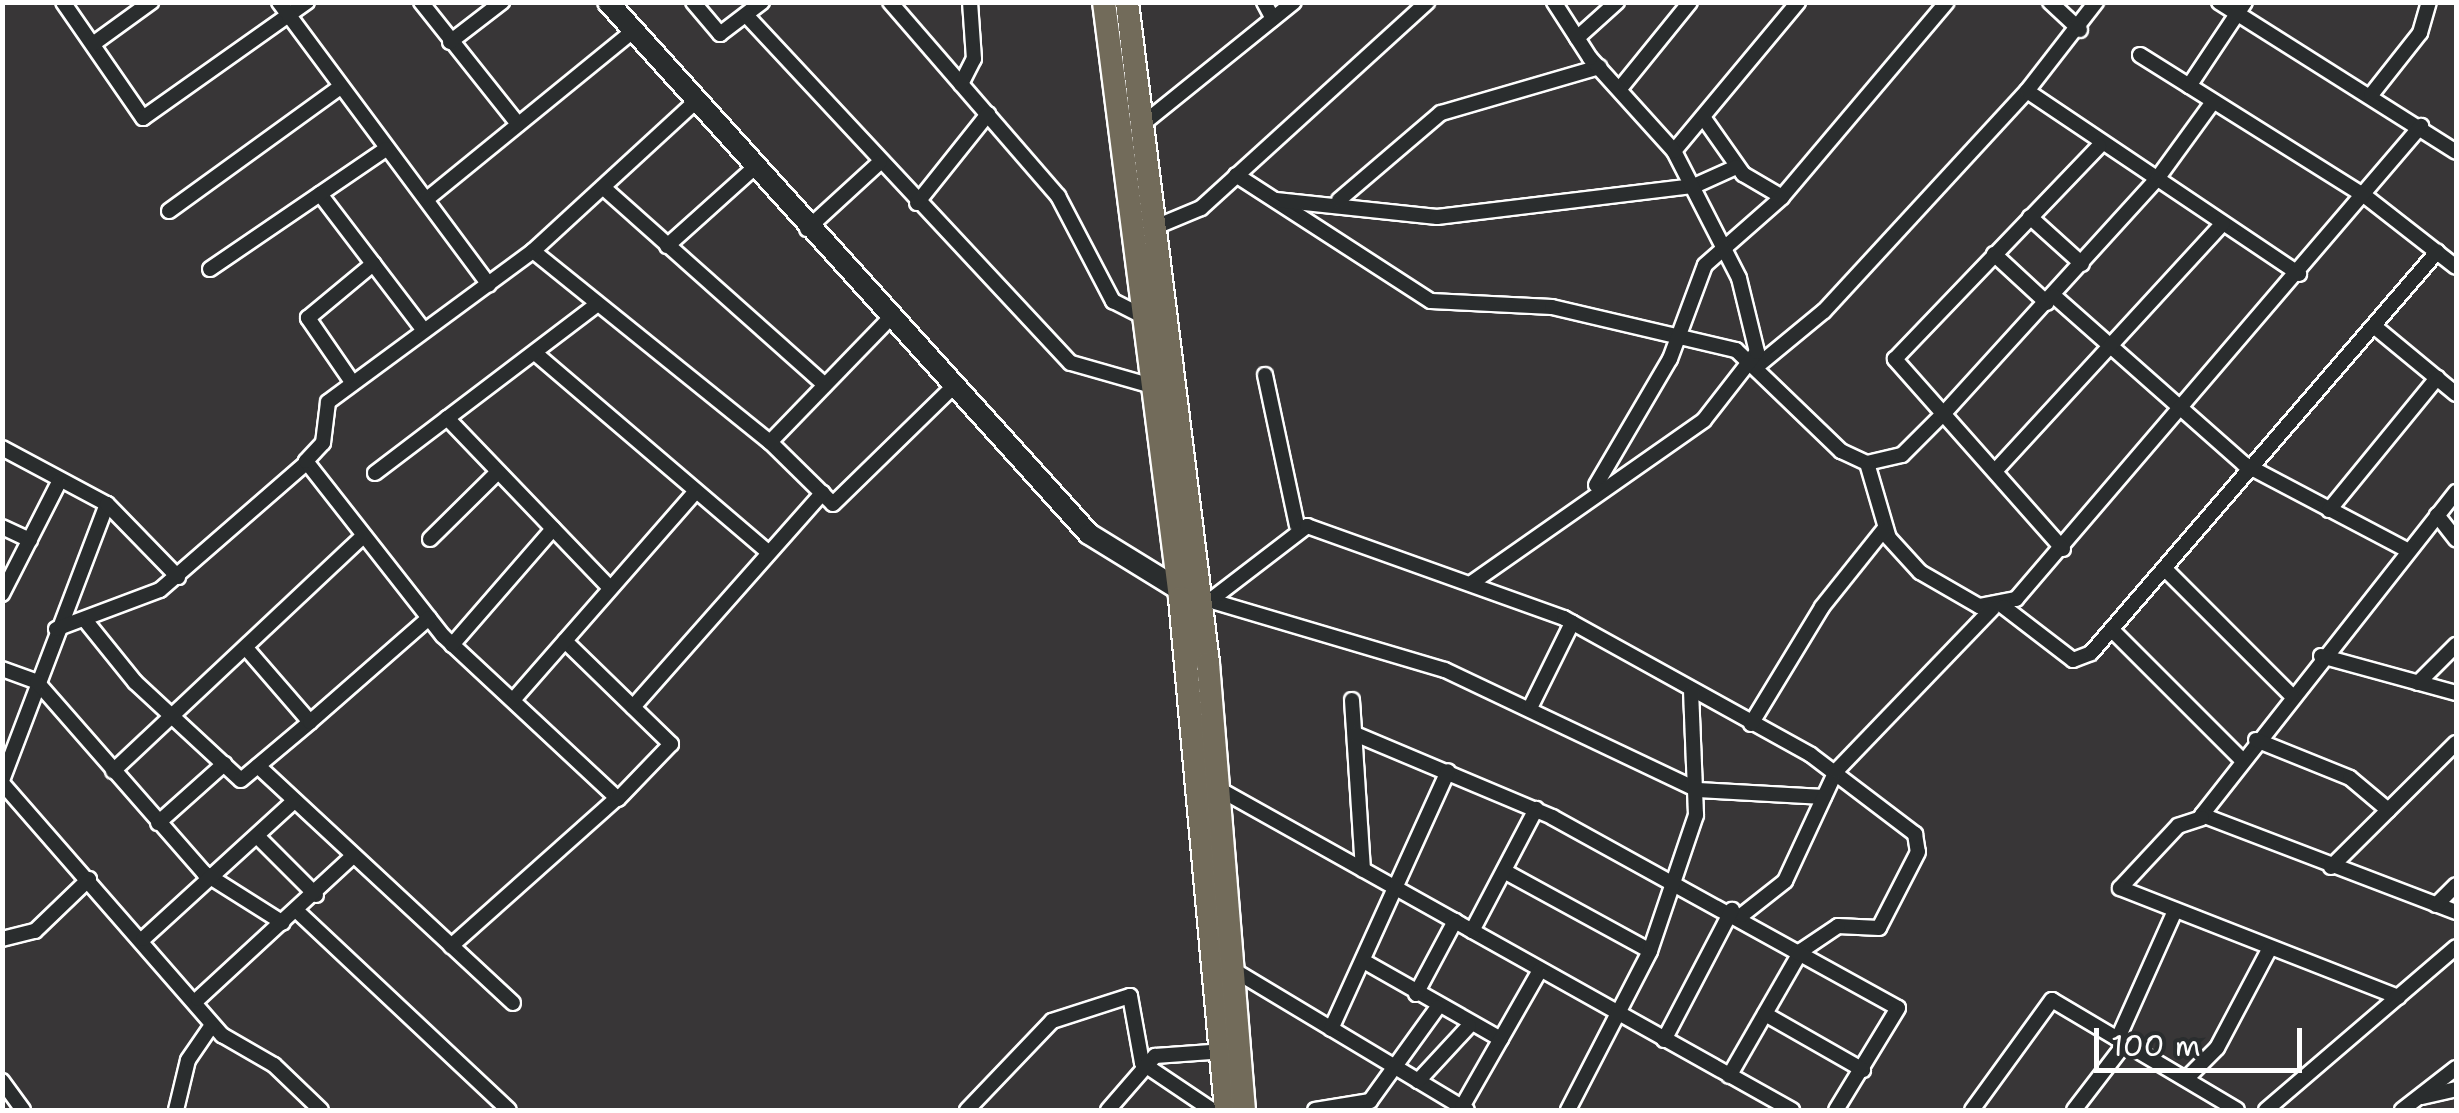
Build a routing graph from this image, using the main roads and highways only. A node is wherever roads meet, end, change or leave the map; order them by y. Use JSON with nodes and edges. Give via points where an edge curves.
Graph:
{"nodes":[{"id":1,"x":1104,"y":2,"type":"edge"},
{"id":2,"x":1127,"y":2,"type":"edge"},
{"id":3,"x":1197,"y":599,"type":"junction"},
{"id":4,"x":1230,"y":1050,"type":"junction"},
{"id":5,"x":1226,"y":1110,"type":"edge"},
{"id":6,"x":1244,"y":1110,"type":"edge"}],
"edges":[{"from":1,"to":3,"type":"main road","via":[[1148,386]]},
{"from":2,"to":3,"type":"main road"},
{"from":3,"to":4,"type":"main road"},
{"from":3,"to":4,"type":"main road","via":[[1219,789],[1232,969]]},
{"from":4,"to":5,"type":"main road"},
{"from":4,"to":6,"type":"main road"}]}
